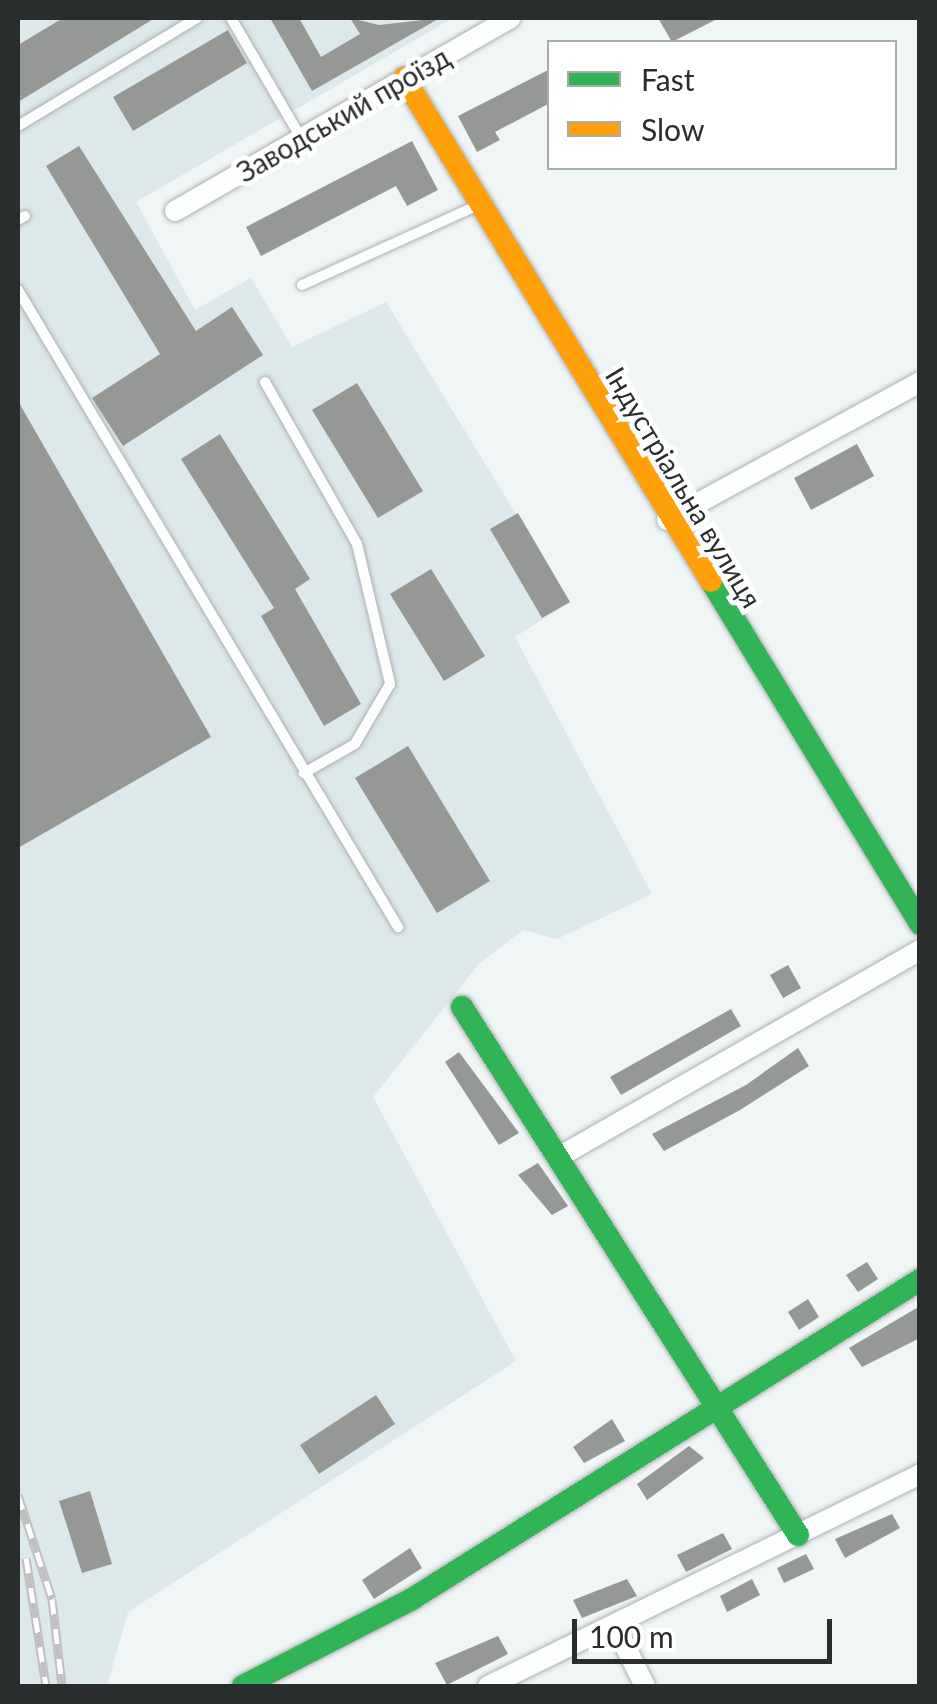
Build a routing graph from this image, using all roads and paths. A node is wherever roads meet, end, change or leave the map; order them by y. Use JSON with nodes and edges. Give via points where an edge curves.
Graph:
{"nodes":[{"id":1,"x":197,"y":18,"type":"edge"},
{"id":2,"x":231,"y":18,"type":"edge"},
{"id":3,"x":510,"y":18,"type":"edge"},
{"id":4,"x":404,"y":78,"type":"junction"},
{"id":5,"x":18,"y":126,"type":"edge"},
{"id":6,"x":301,"y":138,"type":"junction"},
{"id":7,"x":478,"y":205,"type":"junction"},
{"id":8,"x":175,"y":211,"type":"dead end"},
{"id":9,"x":302,"y":285,"type":"dead end"},
{"id":10,"x":18,"y":290,"type":"edge"},
{"id":11,"x":265,"y":382,"type":"dead end"},
{"id":12,"x":920,"y":382,"type":"edge"},
{"id":13,"x":667,"y":520,"type":"junction"},
{"id":14,"x":304,"y":773,"type":"junction"},
{"id":15,"x":917,"y":914,"type":"edge"},
{"id":16,"x":398,"y":927,"type":"dead end"},
{"id":17,"x":920,"y":950,"type":"edge"},
{"id":18,"x":462,"y":1008,"type":"dead end"},
{"id":19,"x":557,"y":1158,"type":"junction"},
{"id":20,"x":920,"y":1280,"type":"edge"},
{"id":21,"x":720,"y":1405,"type":"junction"},
{"id":22,"x":920,"y":1474,"type":"edge"},
{"id":23,"x":798,"y":1535,"type":"junction"},
{"id":24,"x":614,"y":1626,"type":"junction"},
{"id":25,"x":244,"y":1686,"type":"edge"},
{"id":26,"x":488,"y":1686,"type":"edge"},
{"id":27,"x":645,"y":1686,"type":"edge"}],
"edges":[{"from":1,"to":5,"type":"lane"},
{"from":2,"to":6,"type":"lane"},
{"from":3,"to":4,"type":"street","name":"Заводський проїзд"},
{"from":4,"to":6,"type":"street","name":"Заводський проїзд"},
{"from":4,"to":7,"type":"street","name":"Індустріальна вулиця"},
{"from":6,"to":8,"type":"street","name":"Заводський проїзд"},
{"from":7,"to":9,"type":"lane"},
{"from":7,"to":13,"type":"street","name":"Індустріальна вулиця"},
{"from":10,"to":14,"type":"lane"},
{"from":11,"to":14,"type":"lane","via":[[357,544],[390,684],[355,744]]},
{"from":12,"to":13,"type":"street"},
{"from":13,"to":15,"type":"street","name":"Індустріальна вулиця"},
{"from":14,"to":16,"type":"lane"},
{"from":17,"to":19,"type":"street"},
{"from":18,"to":19,"type":"street"},
{"from":19,"to":21,"type":"street"},
{"from":20,"to":21,"type":"street"},
{"from":21,"to":23,"type":"street"},
{"from":21,"to":25,"type":"street","via":[[412,1599]]},
{"from":22,"to":23,"type":"street"},
{"from":23,"to":24,"type":"street"},
{"from":24,"to":26,"type":"street"},
{"from":24,"to":27,"type":"street"}]}
